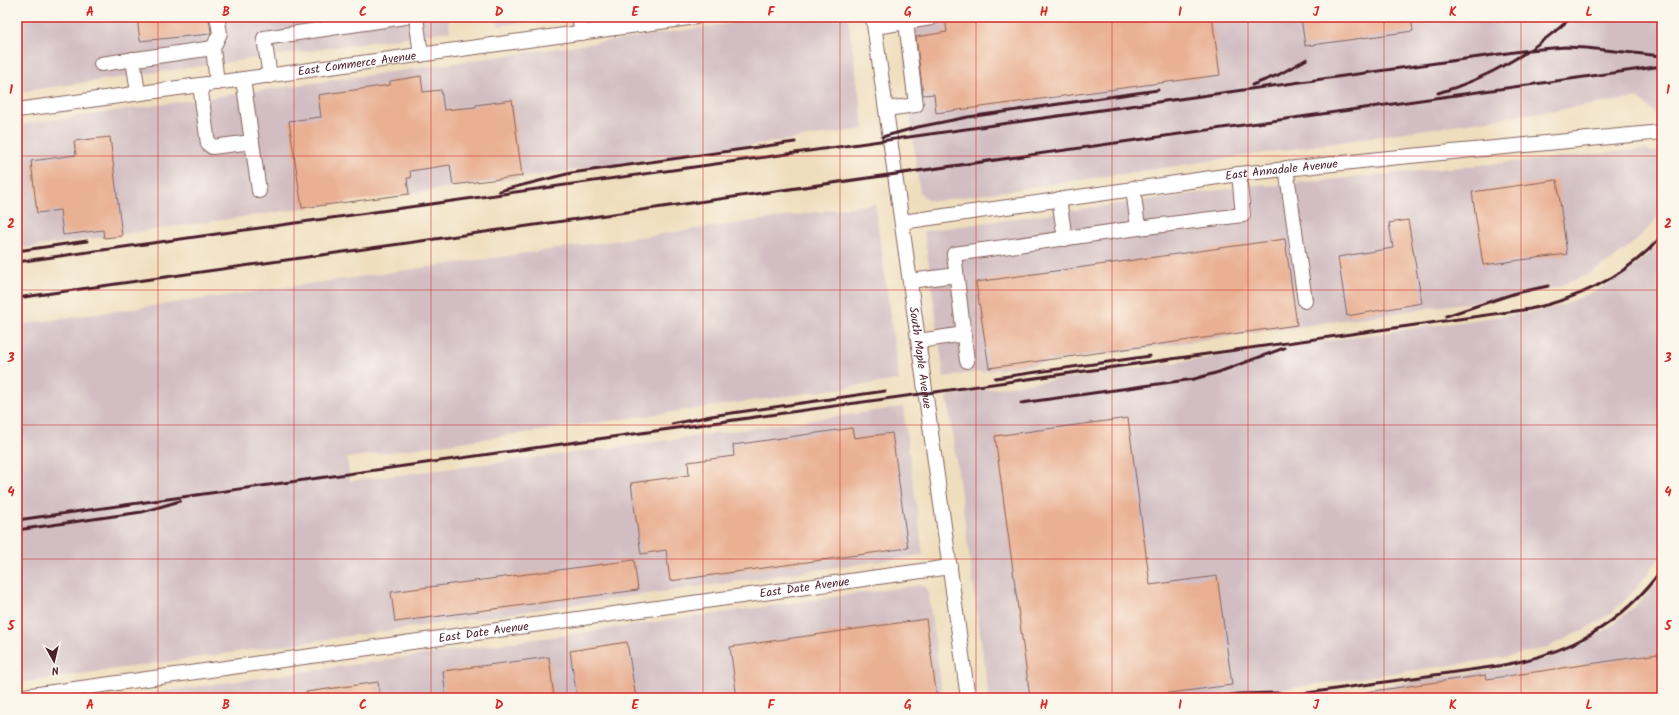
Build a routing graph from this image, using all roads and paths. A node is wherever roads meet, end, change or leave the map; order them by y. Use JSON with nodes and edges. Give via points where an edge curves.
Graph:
{"nodes":[{"id":1,"x":218,"y":17,"type":"edge"},
{"id":2,"x":405,"y":17,"type":"edge"},
{"id":3,"x":416,"y":17,"type":"edge"},
{"id":4,"x":579,"y":17,"type":"edge"},
{"id":5,"x":696,"y":17,"type":"edge"},
{"id":6,"x":931,"y":18,"type":"dead end"},
{"id":7,"x":874,"y":22,"type":"edge"},
{"id":8,"x":906,"y":22,"type":"junction"},
{"id":9,"x":582,"y":33,"type":"junction"},
{"id":10,"x":213,"y":48,"type":"junction"},
{"id":11,"x":422,"y":55,"type":"junction"},
{"id":12,"x":133,"y":59,"type":"junction"},
{"id":13,"x":101,"y":64,"type":"dead end"},
{"id":14,"x":270,"y":76,"type":"junction"},
{"id":15,"x":243,"y":79,"type":"junction"},
{"id":16,"x":217,"y":83,"type":"junction"},
{"id":17,"x":200,"y":85,"type":"junction"},
{"id":18,"x":138,"y":94,"type":"junction"},
{"id":19,"x":886,"y":109,"type":"junction"},
{"id":20,"x":17,"y":110,"type":"edge"},
{"id":21,"x":1662,"y":132,"type":"edge"},
{"id":22,"x":252,"y":142,"type":"junction"},
{"id":23,"x":1286,"y":168,"type":"junction"},
{"id":24,"x":1239,"y":174,"type":"junction"},
{"id":25,"x":1133,"y":188,"type":"junction"},
{"id":26,"x":258,"y":191,"type":"dead end"},
{"id":27,"x":1059,"y":199,"type":"junction"},
{"id":28,"x":902,"y":222,"type":"junction"},
{"id":29,"x":1138,"y":228,"type":"junction"},
{"id":30,"x":1065,"y":239,"type":"junction"},
{"id":31,"x":956,"y":275,"type":"junction"},
{"id":32,"x":910,"y":281,"type":"junction"},
{"id":33,"x":1305,"y":301,"type":"dead end"},
{"id":34,"x":964,"y":334,"type":"junction"},
{"id":35,"x":919,"y":341,"type":"junction"},
{"id":36,"x":968,"y":361,"type":"dead end"},
{"id":37,"x":950,"y":567,"type":"junction"},
{"id":38,"x":17,"y":697,"type":"edge"},
{"id":39,"x":968,"y":698,"type":"edge"}],
"edges":[{"from":1,"to":10,"type":"street","via":[[220,33]]},
{"from":2,"to":14,"type":"street","via":[[264,38]]},
{"from":3,"to":11,"type":"street"},
{"from":4,"to":9,"type":"street"},
{"from":5,"to":9,"type":"street","name":"East Commerce Avenue"},
{"from":6,"to":8,"type":"street"},
{"from":7,"to":8,"type":"street"},
{"from":7,"to":19,"type":"street","name":"South Maple Avenue"},
{"from":8,"to":19,"type":"street","via":[[916,105]]},
{"from":9,"to":11,"type":"street","name":"East Commerce Avenue"},
{"from":10,"to":12,"type":"street"},
{"from":10,"to":16,"type":"street"},
{"from":11,"to":14,"type":"street","name":"East Commerce Avenue"},
{"from":12,"to":13,"type":"street"},
{"from":12,"to":18,"type":"street"},
{"from":14,"to":15,"type":"street","name":"East Commerce Avenue"},
{"from":15,"to":16,"type":"street","name":"East Commerce Avenue"},
{"from":15,"to":22,"type":"street"},
{"from":16,"to":17,"type":"street","name":"East Commerce Avenue"},
{"from":17,"to":18,"type":"street","name":"East Commerce Avenue"},
{"from":17,"to":22,"type":"street","via":[[208,144],[212,147]]},
{"from":18,"to":20,"type":"street","name":"East Commerce Avenue"},
{"from":19,"to":28,"type":"street","name":"South Maple Avenue"},
{"from":21,"to":23,"type":"street","name":"East Annadale Avenue"},
{"from":22,"to":26,"type":"street"},
{"from":23,"to":24,"type":"street","name":"East Annadale Avenue"},
{"from":23,"to":33,"type":"street"},
{"from":24,"to":25,"type":"street","name":"East Annadale Avenue"},
{"from":24,"to":29,"type":"street","via":[[1243,216]]},
{"from":25,"to":27,"type":"street","name":"East Annadale Avenue"},
{"from":25,"to":29,"type":"street"},
{"from":27,"to":28,"type":"street","name":"East Annadale Avenue"},
{"from":27,"to":30,"type":"street"},
{"from":28,"to":32,"type":"street","name":"South Maple Avenue"},
{"from":29,"to":30,"type":"street"},
{"from":30,"to":31,"type":"street","via":[[954,254]]},
{"from":31,"to":32,"type":"street"},
{"from":31,"to":34,"type":"street"},
{"from":32,"to":35,"type":"street","name":"South Maple Avenue"},
{"from":34,"to":35,"type":"street"},
{"from":34,"to":36,"type":"street"},
{"from":35,"to":37,"type":"street","name":"South Maple Avenue"},
{"from":37,"to":38,"type":"street","name":"East Date Avenue"},
{"from":37,"to":39,"type":"street","name":"South Maple Avenue"}]}
